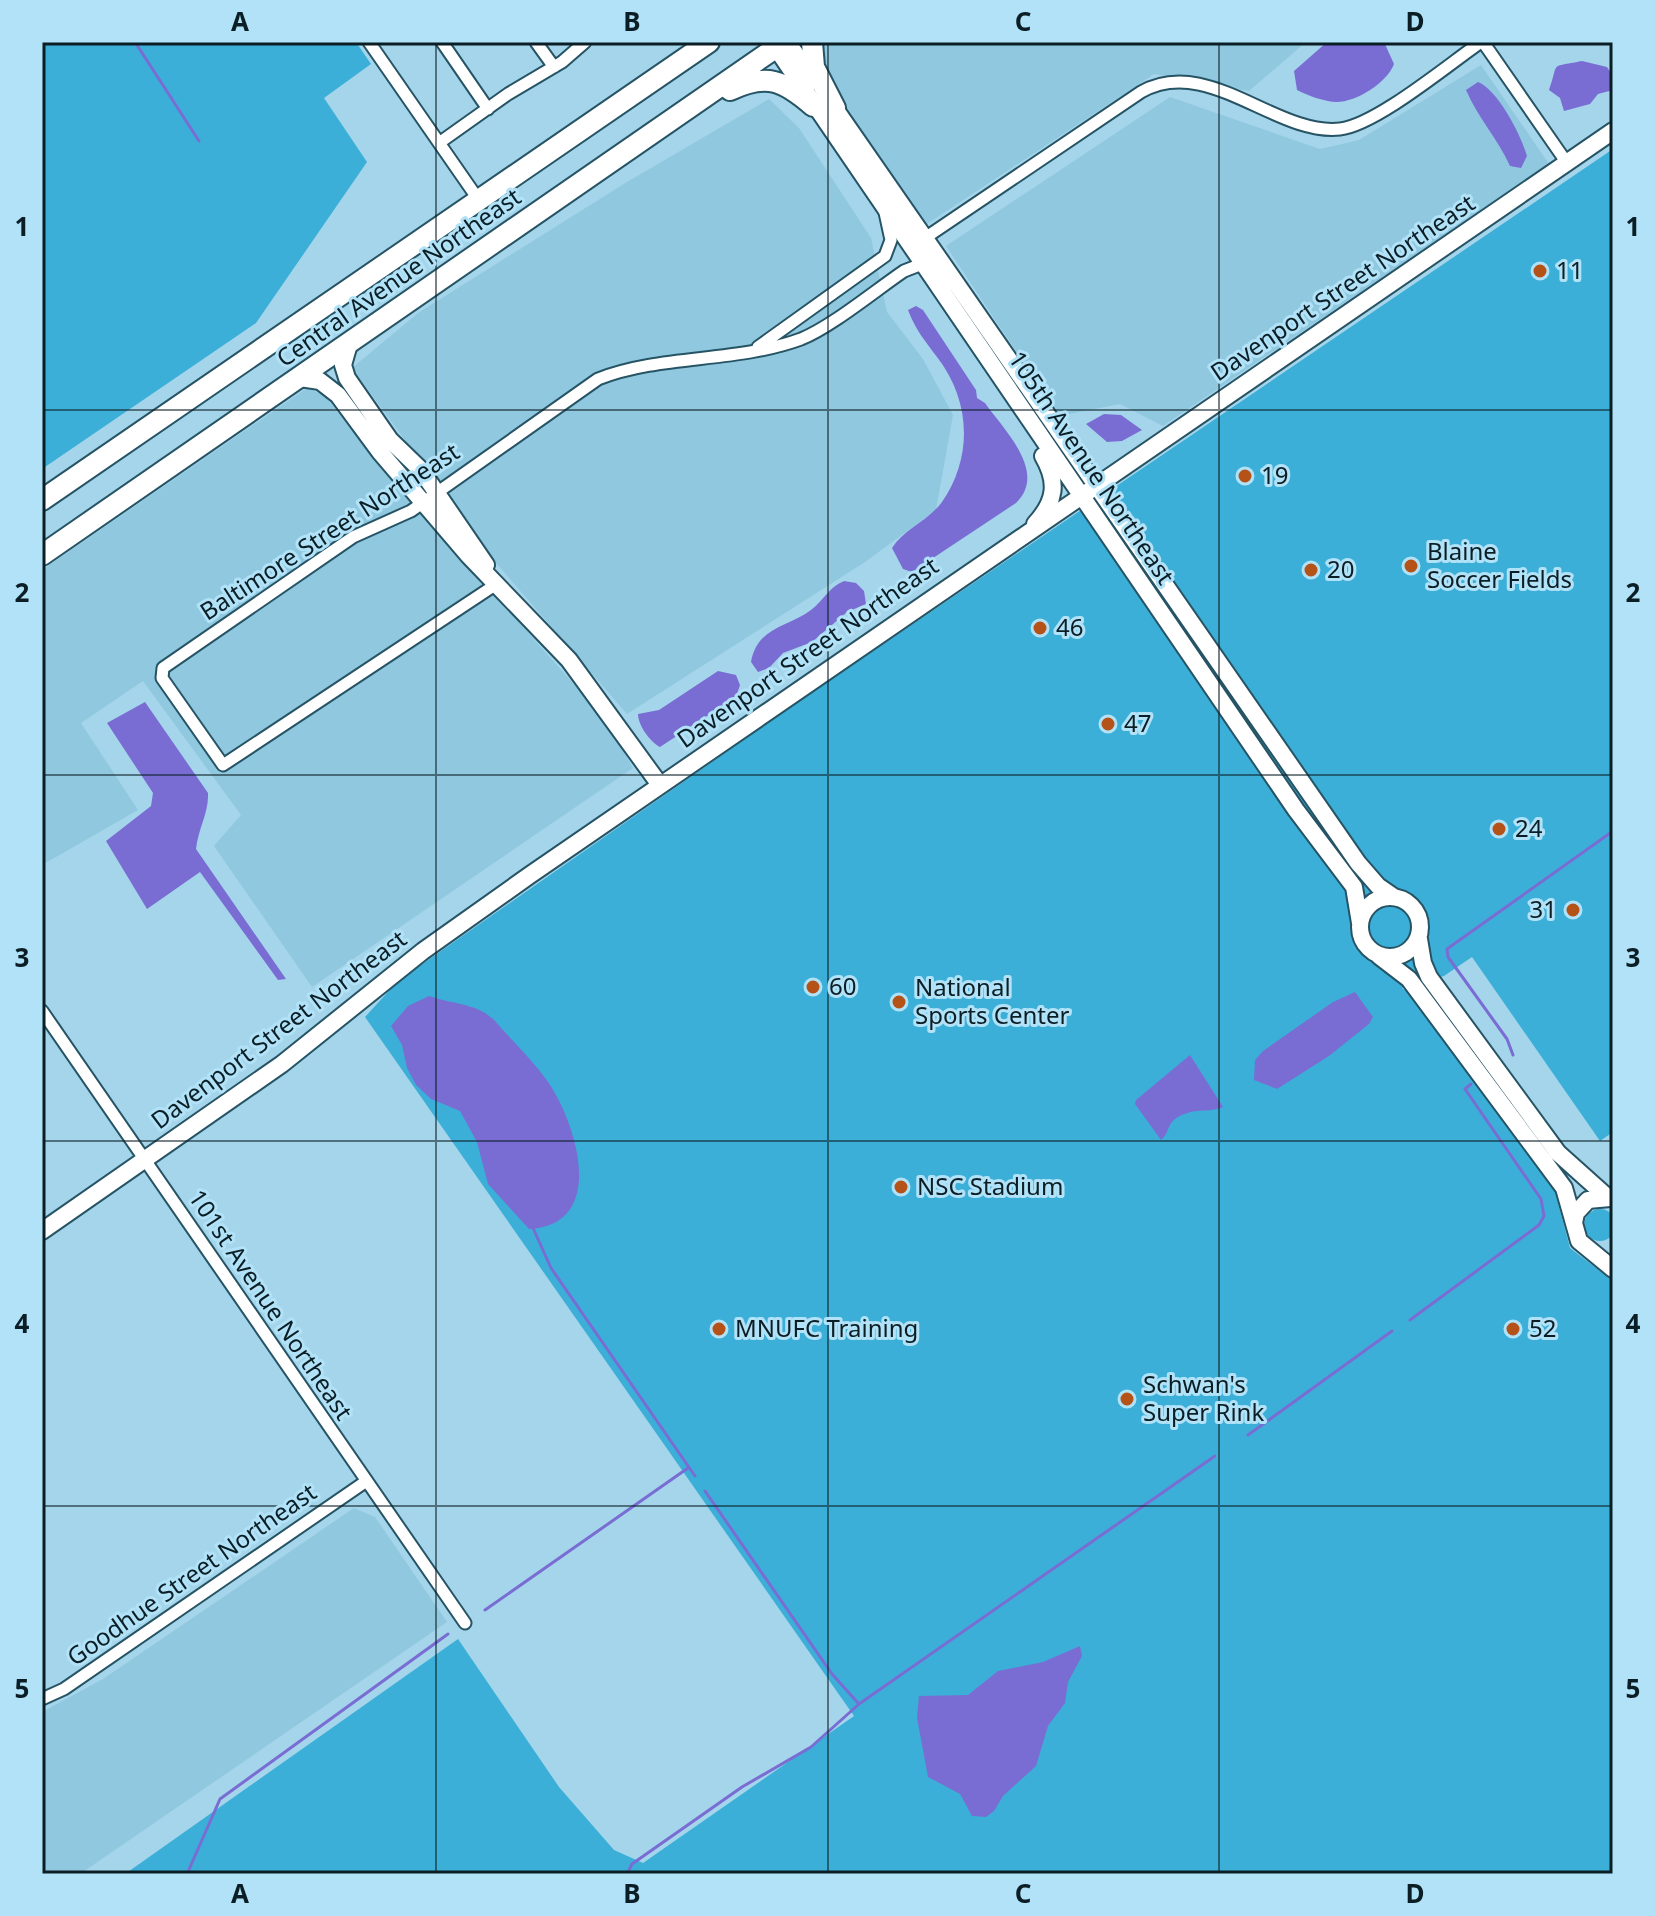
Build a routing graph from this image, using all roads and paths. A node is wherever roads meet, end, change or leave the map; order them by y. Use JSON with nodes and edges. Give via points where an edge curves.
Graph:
{"nodes":[{"id":1,"x":369,"y":42,"type":"edge"},
{"id":2,"x":442,"y":42,"type":"edge"},
{"id":3,"x":536,"y":42,"type":"edge"},
{"id":4,"x":585,"y":42,"type":"edge"},
{"id":5,"x":709,"y":42,"type":"edge"},
{"id":6,"x":812,"y":42,"type":"edge"},
{"id":7,"x":1482,"y":42,"type":"edge"},
{"id":8,"x":779,"y":44,"type":"edge"},
{"id":9,"x":554,"y":67,"type":"junction"},
{"id":10,"x":693,"y":106,"type":"junction"},
{"id":11,"x":813,"y":106,"type":"junction"},
{"id":12,"x":835,"y":108,"type":"junction"},
{"id":13,"x":488,"y":109,"type":"junction"},
{"id":14,"x":1613,"y":131,"type":"edge"},
{"id":15,"x":439,"y":143,"type":"junction"},
{"id":16,"x":1567,"y":163,"type":"junction"},
{"id":17,"x":478,"y":199,"type":"junction"},
{"id":18,"x":884,"y":208,"type":"junction"},
{"id":19,"x":925,"y":238,"type":"junction"},
{"id":20,"x":922,"y":264,"type":"junction"},
{"id":21,"x":349,"y":344,"type":"junction"},
{"id":22,"x":751,"y":352,"type":"junction"},
{"id":23,"x":300,"y":378,"type":"junction"},
{"id":24,"x":1002,"y":380,"type":"junction"},
{"id":25,"x":1097,"y":486,"type":"junction"},
{"id":26,"x":430,"y":497,"type":"junction"},
{"id":27,"x":1082,"y":498,"type":"junction"},
{"id":28,"x":42,"y":500,"type":"edge"},
{"id":29,"x":1022,"y":539,"type":"junction"},
{"id":30,"x":42,"y":555,"type":"edge"},
{"id":31,"x":494,"y":579,"type":"junction"},
{"id":32,"x":660,"y":785,"type":"junction"},
{"id":33,"x":1394,"y":897,"type":"junction"},
{"id":34,"x":1360,"y":923,"type":"junction"},
{"id":35,"x":1419,"y":939,"type":"junction"},
{"id":36,"x":1379,"y":956,"type":"junction"},
{"id":37,"x":42,"y":1011,"type":"edge"},
{"id":38,"x":145,"y":1161,"type":"junction"},
{"id":39,"x":1610,"y":1197,"type":"edge"},
{"id":40,"x":1574,"y":1223,"type":"junction"},
{"id":41,"x":42,"y":1231,"type":"edge"},
{"id":42,"x":1613,"y":1252,"type":"edge"},
{"id":43,"x":1595,"y":1253,"type":"junction"},
{"id":44,"x":1613,"y":1269,"type":"edge"},
{"id":45,"x":365,"y":1482,"type":"junction"},
{"id":46,"x":465,"y":1623,"type":"dead end"},
{"id":47,"x":42,"y":1699,"type":"edge"}],
"edges":[{"from":1,"to":15,"type":"street"},
{"from":2,"to":13,"type":"street"},
{"from":3,"to":9,"type":"street"},
{"from":4,"to":9,"type":"street"},
{"from":5,"to":17,"type":"highway","name":"Central Avenue Northeast"},
{"from":6,"to":12,"type":"highway","via":[[814,67]]},
{"from":7,"to":16,"type":"street"},
{"from":7,"to":19,"type":"street","via":[[1368,119],[1342,129],[1318,128],[1191,82],[1162,82]]},
{"from":8,"to":10,"type":"highway","name":"Central Avenue Northeast"},
{"from":8,"to":11,"type":"street","name":"105th Avenue Northeast"},
{"from":8,"to":12,"type":"street","name":"105th Avenue Northeast"},
{"from":9,"to":13,"type":"street"},
{"from":10,"to":11,"type":"highway","via":[[758,79],[788,87]]},
{"from":10,"to":21,"type":"highway","name":"Central Avenue Northeast"},
{"from":11,"to":18,"type":"street","name":"105th Avenue Northeast"},
{"from":12,"to":19,"type":"street","name":"105th Avenue Northeast"},
{"from":13,"to":15,"type":"street"},
{"from":14,"to":16,"type":"street","name":"Davenport Street Northeast"},
{"from":15,"to":17,"type":"street"},
{"from":16,"to":25,"type":"street","name":"Davenport Street Northeast"},
{"from":17,"to":28,"type":"highway","name":"Central Avenue Northeast"},
{"from":18,"to":20,"type":"street","name":"105th Avenue Northeast"},
{"from":18,"to":22,"type":"street","name":"Baltimore Street Northeast","via":[[891,240],[885,256]]},
{"from":19,"to":25,"type":"street","name":"105th Avenue Northeast"},
{"from":20,"to":22,"type":"street","name":"Baltimore Street Northeast","via":[[804,338]]},
{"from":20,"to":24,"type":"street","name":"105th Avenue Northeast"},
{"from":21,"to":23,"type":"highway","name":"Central Avenue Northeast"},
{"from":21,"to":26,"type":"street","via":[[343,365],[347,378],[390,440],[421,470]]},
{"from":22,"to":26,"type":"street","name":"Baltimore Street Northeast","via":[[621,370],[598,379]]},
{"from":23,"to":26,"type":"street","via":[[320,381],[338,395],[380,452]]},
{"from":23,"to":30,"type":"highway","name":"Central Avenue Northeast"},
{"from":24,"to":27,"type":"street","name":"105th Avenue Northeast"},
{"from":24,"to":29,"type":"street","via":[[1055,487],[1049,506]]},
{"from":25,"to":27,"type":"street","name":"Davenport Street Northeast"},
{"from":25,"to":33,"type":"street","name":"105th Avenue Northeast","via":[[1358,863]]},
{"from":26,"to":31,"type":"street"},
{"from":26,"to":31,"type":"street","name":"Baltimore Street Northeast","via":[[353,537],[163,668],[162,678],[223,765]]},
{"from":27,"to":29,"type":"street","name":"Davenport Street Northeast"},
{"from":27,"to":34,"type":"street","name":"105th Avenue Northeast","via":[[1354,887]]},
{"from":29,"to":32,"type":"street","name":"Davenport Street Northeast"},
{"from":31,"to":32,"type":"street","via":[[588,684]]},
{"from":32,"to":38,"type":"street","name":"Davenport Street Northeast","via":[[423,951],[289,1059]]},
{"from":33,"to":34,"type":"street","via":[[1368,906]]},
{"from":33,"to":35,"type":"street","name":"105th Avenue Northeast","via":[[1414,907]]},
{"from":34,"to":36,"type":"street","name":"105th Avenue Northeast","via":[[1364,941]]},
{"from":35,"to":36,"type":"street","via":[[1406,954]]},
{"from":35,"to":39,"type":"street","name":"105th Avenue Northeast","via":[[1429,977],[1558,1153]]},
{"from":36,"to":40,"type":"street","name":"105th Avenue Northeast","via":[[1409,979],[1564,1188]]},
{"from":37,"to":38,"type":"street","name":"101st Avenue Northeast"},
{"from":38,"to":41,"type":"street","name":"Davenport Street Northeast"},
{"from":38,"to":45,"type":"street","name":"101st Avenue Northeast"},
{"from":39,"to":40,"type":"street","name":"105th Avenue Northeast","via":[[1581,1206]]},
{"from":40,"to":43,"type":"street","name":"105th Avenue Northeast","via":[[1579,1241]]},
{"from":42,"to":43,"type":"street"},
{"from":43,"to":44,"type":"street","name":"105th Avenue Northeast"},
{"from":45,"to":46,"type":"street","name":"101st Avenue Northeast"},
{"from":45,"to":47,"type":"street","name":"Goodhue Street Northeast"}]}
